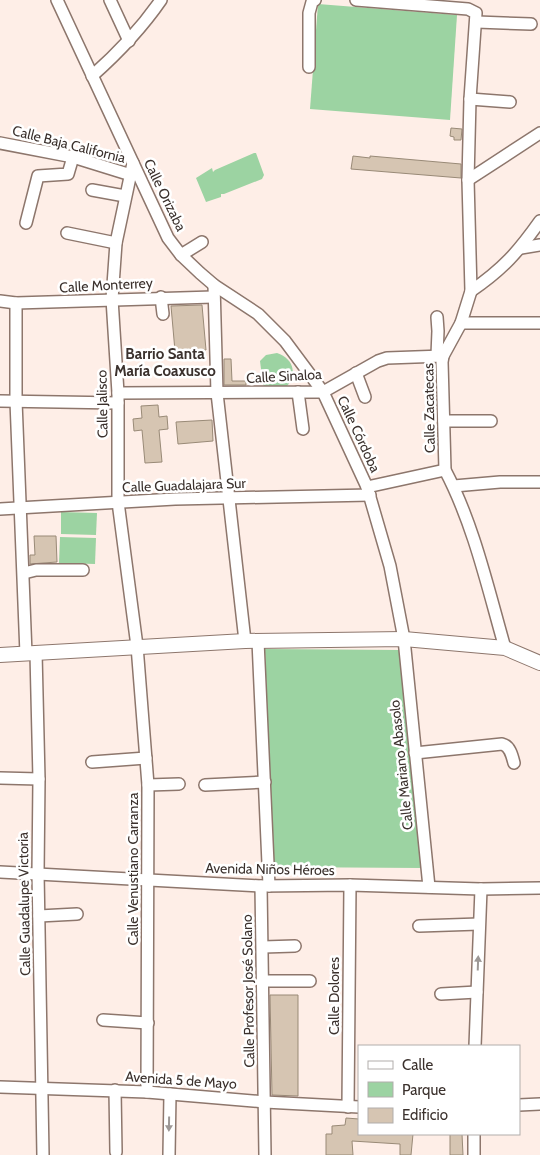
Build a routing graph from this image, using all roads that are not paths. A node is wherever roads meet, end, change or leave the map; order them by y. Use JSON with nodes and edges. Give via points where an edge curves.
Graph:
{"nodes":[{"id":1,"x":57,"y":0,"type":"edge"},
{"id":2,"x":110,"y":0,"type":"edge"},
{"id":3,"x":161,"y":0,"type":"edge"},
{"id":4,"x":315,"y":0,"type":"edge"},
{"id":5,"x":356,"y":0,"type":"edge"},
{"id":6,"x":476,"y":18,"type":"junction"},
{"id":7,"x":530,"y":24,"type":"dead end"},
{"id":8,"x":128,"y":41,"type":"junction"},
{"id":9,"x":309,"y":67,"type":"dead end"},
{"id":10,"x":92,"y":76,"type":"junction"},
{"id":11,"x":470,"y":99,"type":"junction"},
{"id":12,"x":510,"y":102,"type":"dead end"},
{"id":13,"x":540,"y":133,"type":"edge"},
{"id":14,"x":0,"y":143,"type":"edge"},
{"id":15,"x":73,"y":158,"type":"junction"},
{"id":16,"x":132,"y":169,"type":"junction"},
{"id":17,"x":468,"y":180,"type":"junction"},
{"id":18,"x":92,"y":190,"type":"dead end"},
{"id":19,"x":125,"y":196,"type":"junction"},
{"id":20,"x":540,"y":220,"type":"edge"},
{"id":21,"x":26,"y":223,"type":"dead end"},
{"id":22,"x":67,"y":233,"type":"dead end"},
{"id":23,"x":202,"y":242,"type":"dead end"},
{"id":24,"x":116,"y":243,"type":"junction"},
{"id":25,"x":540,"y":245,"type":"edge"},
{"id":26,"x":521,"y":248,"type":"junction"},
{"id":27,"x":181,"y":255,"type":"junction"},
{"id":28,"x":214,"y":291,"type":"junction"},
{"id":29,"x":471,"y":291,"type":"junction"},
{"id":30,"x":161,"y":297,"type":"junction"},
{"id":31,"x":112,"y":300,"type":"junction"},
{"id":32,"x":0,"y":301,"type":"edge"},
{"id":33,"x":16,"y":303,"type":"junction"},
{"id":34,"x":163,"y":314,"type":"dead end"},
{"id":35,"x":437,"y":317,"type":"dead end"},
{"id":36,"x":461,"y":323,"type":"junction"},
{"id":37,"x":540,"y":323,"type":"edge"},
{"id":38,"x":440,"y":356,"type":"junction"},
{"id":39,"x":356,"y":373,"type":"junction"},
{"id":40,"x":298,"y":392,"type":"junction"},
{"id":41,"x":323,"y":392,"type":"junction"},
{"id":42,"x":217,"y":393,"type":"junction"},
{"id":43,"x":365,"y":396,"type":"dead end"},
{"id":44,"x":118,"y":398,"type":"junction"},
{"id":45,"x":0,"y":401,"type":"edge"},
{"id":46,"x":16,"y":401,"type":"junction"},
{"id":47,"x":444,"y":421,"type":"junction"},
{"id":48,"x":490,"y":422,"type":"dead end"},
{"id":49,"x":303,"y":429,"type":"dead end"},
{"id":50,"x":445,"y":470,"type":"junction"},
{"id":51,"x":540,"y":482,"type":"edge"},
{"id":52,"x":454,"y":486,"type":"junction"},
{"id":53,"x":369,"y":491,"type":"junction"},
{"id":54,"x":228,"y":499,"type":"junction"},
{"id":55,"x":118,"y":502,"type":"junction"},
{"id":56,"x":0,"y":509,"type":"edge"},
{"id":57,"x":21,"y":509,"type":"junction"},
{"id":58,"x":84,"y":570,"type":"dead end"},
{"id":59,"x":24,"y":572,"type":"junction"},
{"id":60,"x":404,"y":639,"type":"junction"},
{"id":61,"x":251,"y":641,"type":"junction"},
{"id":62,"x":137,"y":646,"type":"junction"},
{"id":63,"x":505,"y":648,"type":"junction"},
{"id":64,"x":31,"y":654,"type":"junction"},
{"id":65,"x":0,"y":655,"type":"edge"},
{"id":66,"x":540,"y":663,"type":"edge"},
{"id":67,"x":415,"y":753,"type":"junction"},
{"id":68,"x":146,"y":758,"type":"junction"},
{"id":69,"x":92,"y":762,"type":"dead end"},
{"id":70,"x":514,"y":763,"type":"dead end"},
{"id":71,"x":0,"y":778,"type":"edge"},
{"id":72,"x":39,"y":778,"type":"junction"},
{"id":73,"x":265,"y":782,"type":"junction"},
{"id":74,"x":179,"y":784,"type":"dead end"},
{"id":75,"x":148,"y":785,"type":"junction"},
{"id":76,"x":205,"y":785,"type":"dead end"},
{"id":77,"x":0,"y":872,"type":"edge"},
{"id":78,"x":38,"y":873,"type":"junction"},
{"id":79,"x":149,"y":881,"type":"junction"},
{"id":80,"x":350,"y":885,"type":"junction"},
{"id":81,"x":265,"y":886,"type":"junction"},
{"id":82,"x":429,"y":887,"type":"junction"},
{"id":83,"x":481,"y":889,"type":"junction"},
{"id":84,"x":539,"y":892,"type":"edge"},
{"id":85,"x":77,"y":914,"type":"dead end"},
{"id":86,"x":39,"y":916,"type":"junction"},
{"id":87,"x":479,"y":924,"type":"junction"},
{"id":88,"x":419,"y":926,"type":"dead end"},
{"id":89,"x":263,"y":946,"type":"junction"},
{"id":90,"x":295,"y":946,"type":"dead end"},
{"id":91,"x":264,"y":981,"type":"junction"},
{"id":92,"x":310,"y":981,"type":"dead end"},
{"id":93,"x":477,"y":992,"type":"junction"},
{"id":94,"x":441,"y":994,"type":"dead end"},
{"id":95,"x":104,"y":1020,"type":"dead end"},
{"id":96,"x":148,"y":1023,"type":"junction"},
{"id":97,"x":476,"y":1045,"type":"edge"},
{"id":98,"x":0,"y":1087,"type":"edge"},
{"id":99,"x":42,"y":1088,"type":"junction"},
{"id":100,"x":115,"y":1090,"type":"junction"},
{"id":101,"x":147,"y":1092,"type":"junction"},
{"id":102,"x":170,"y":1094,"type":"junction"},
{"id":103,"x":265,"y":1102,"type":"junction"},
{"id":104,"x":540,"y":1104,"type":"edge"},
{"id":105,"x":520,"y":1105,"type":"edge"},
{"id":106,"x":354,"y":1107,"type":"edge"},
{"id":107,"x":474,"y":1135,"type":"edge"},
{"id":108,"x":116,"y":1152,"type":"dead end"},
{"id":109,"x":43,"y":1155,"type":"edge"},
{"id":110,"x":169,"y":1155,"type":"edge"},
{"id":111,"x":266,"y":1155,"type":"edge"},
{"id":112,"x":474,"y":1155,"type":"edge"}],
"edges":[{"from":1,"to":10,"type":"street","name":"Calle Orizaba"},
{"from":2,"to":8,"type":"street"},
{"from":3,"to":8,"type":"street"},
{"from":4,"to":9,"type":"street","via":[[309,13]]},
{"from":5,"to":6,"type":"street","via":[[468,9]]},
{"from":6,"to":7,"type":"street"},
{"from":6,"to":11,"type":"street","name":"Calle Zacatecas"},
{"from":8,"to":10,"type":"street"},
{"from":10,"to":16,"type":"street","name":"Calle Orizaba"},
{"from":11,"to":12,"type":"street"},
{"from":11,"to":17,"type":"street","name":"Calle Zacatecas"},
{"from":13,"to":17,"type":"street"},
{"from":14,"to":15,"type":"street","name":"Calle Baja California"},
{"from":15,"to":16,"type":"street","name":"Calle Baja California"},
{"from":15,"to":21,"type":"street","via":[[68,174],[38,176]]},
{"from":16,"to":19,"type":"street","name":"Calle Jalisco"},
{"from":16,"to":27,"type":"street","name":"Calle Orizaba","via":[[168,238]]},
{"from":17,"to":29,"type":"street","name":"Calle Zacatecas"},
{"from":18,"to":19,"type":"street"},
{"from":19,"to":24,"type":"street","name":"Calle Jalisco"},
{"from":20,"to":26,"type":"street"},
{"from":22,"to":24,"type":"street"},
{"from":23,"to":27,"type":"street"},
{"from":24,"to":31,"type":"street","name":"Calle Jalisco"},
{"from":25,"to":26,"type":"street"},
{"from":26,"to":29,"type":"street"},
{"from":27,"to":28,"type":"street","name":"Calle Orizaba"},
{"from":28,"to":30,"type":"street","name":"Calle Monterrey"},
{"from":28,"to":41,"type":"street","name":"Calle Córdoba","via":[[258,314],[285,341]]},
{"from":28,"to":42,"type":"street"},
{"from":29,"to":36,"type":"street","name":"Calle Zacatecas"},
{"from":30,"to":31,"type":"street","name":"Calle Monterrey"},
{"from":30,"to":34,"type":"street"},
{"from":31,"to":33,"type":"street","name":"Calle Monterrey"},
{"from":31,"to":44,"type":"street","name":"Calle Jalisco"},
{"from":32,"to":33,"type":"street","name":"Calle Monterrey"},
{"from":33,"to":46,"type":"street","name":"Calle Guadalupe Victoria"},
{"from":35,"to":38,"type":"street"},
{"from":36,"to":37,"type":"street"},
{"from":36,"to":38,"type":"street","name":"Calle Zacatecas"},
{"from":38,"to":39,"type":"street","name":"Calle Sinaloa","via":[[387,358]]},
{"from":38,"to":47,"type":"street","name":"Calle Zacatecas"},
{"from":39,"to":41,"type":"street","name":"Calle Sinaloa"},
{"from":39,"to":43,"type":"street"},
{"from":40,"to":41,"type":"street","name":"Calle Sinaloa"},
{"from":40,"to":42,"type":"street","name":"Calle Sinaloa"},
{"from":40,"to":49,"type":"street"},
{"from":41,"to":53,"type":"street","name":"Calle Córdoba"},
{"from":42,"to":44,"type":"street","name":"Calle Sinaloa","via":[[186,391]]},
{"from":42,"to":54,"type":"street"},
{"from":44,"to":46,"type":"street","name":"Calle Sinaloa"},
{"from":44,"to":55,"type":"street","name":"Calle Jalisco"},
{"from":45,"to":46,"type":"street","name":"Calle Sinaloa"},
{"from":46,"to":57,"type":"street","name":"Calle Guadalupe Victoria"},
{"from":47,"to":48,"type":"street"},
{"from":47,"to":50,"type":"street","name":"Calle Zacatecas"},
{"from":50,"to":52,"type":"street","name":"Calle Zacatecas"},
{"from":50,"to":53,"type":"street","name":"Calle Guadalajara Sur"},
{"from":51,"to":52,"type":"street"},
{"from":52,"to":63,"type":"street","name":"Calle Zacatecas","via":[[479,554]]},
{"from":53,"to":54,"type":"street","name":"Calle Guadalajara Sur"},
{"from":53,"to":60,"type":"street","name":"Calle Córdoba","via":[[390,566]]},
{"from":54,"to":55,"type":"street","name":"Calle Guadalajara Sur"},
{"from":54,"to":61,"type":"street"},
{"from":55,"to":57,"type":"street","name":"Calle Guadalajara Sur"},
{"from":55,"to":62,"type":"street","name":"Calle Jalisco"},
{"from":56,"to":57,"type":"street","name":"Calle Guadalajara Sur"},
{"from":57,"to":59,"type":"street","name":"Calle Guadalupe Victoria"},
{"from":58,"to":59,"type":"street"},
{"from":59,"to":64,"type":"street","name":"Calle Guadalupe Victoria"},
{"from":60,"to":61,"type":"street"},
{"from":60,"to":63,"type":"street"},
{"from":60,"to":67,"type":"street","name":"Calle Mariano Abasolo"},
{"from":61,"to":62,"type":"street"},
{"from":61,"to":73,"type":"street","name":"Calle Profesor José Solano"},
{"from":62,"to":64,"type":"street"},
{"from":62,"to":68,"type":"street","name":"Calle Venustiano Carranza"},
{"from":63,"to":66,"type":"street"},
{"from":64,"to":65,"type":"street"},
{"from":64,"to":72,"type":"street","name":"Calle Guadalupe Victoria"},
{"from":67,"to":70,"type":"street","via":[[505,744]]},
{"from":67,"to":82,"type":"street","name":"Calle Mariano Abasolo"},
{"from":68,"to":69,"type":"street"},
{"from":68,"to":75,"type":"street","name":"Calle Venustiano Carranza"},
{"from":71,"to":72,"type":"street"},
{"from":72,"to":78,"type":"street","name":"Calle Guadalupe Victoria"},
{"from":73,"to":76,"type":"street"},
{"from":73,"to":81,"type":"street","name":"Calle Profesor José Solano"},
{"from":74,"to":75,"type":"street"},
{"from":75,"to":79,"type":"street","name":"Calle Venustiano Carranza"},
{"from":77,"to":78,"type":"street","name":"Avenida Niños Héroes"},
{"from":78,"to":79,"type":"street","name":"Avenida Niños Héroes"},
{"from":78,"to":86,"type":"street","name":"Calle Guadalupe Victoria"},
{"from":79,"to":81,"type":"street","name":"Avenida Niños Héroes"},
{"from":79,"to":96,"type":"street","name":"Calle Venustiano Carranza"},
{"from":80,"to":81,"type":"street","name":"Avenida Niños Héroes"},
{"from":80,"to":82,"type":"street","name":"Avenida Niños Héroes"},
{"from":80,"to":106,"type":"street","name":"Calle Dolores"},
{"from":81,"to":89,"type":"street","name":"Calle Profesor José Solano"},
{"from":82,"to":83,"type":"street","name":"Avenida Niños Héroes"},
{"from":83,"to":84,"type":"street","name":"Avenida Niños Héroes"},
{"from":83,"to":87,"type":"street"},
{"from":85,"to":86,"type":"street"},
{"from":86,"to":99,"type":"street","name":"Calle Guadalupe Victoria"},
{"from":87,"to":88,"type":"street"},
{"from":93,"to":87,"type":"street","one_way":true},
{"from":89,"to":90,"type":"street"},
{"from":89,"to":91,"type":"street","name":"Calle Profesor José Solano"},
{"from":91,"to":92,"type":"street"},
{"from":91,"to":103,"type":"street","name":"Calle Profesor José Solano"},
{"from":93,"to":94,"type":"street"},
{"from":93,"to":97,"type":"street"},
{"from":95,"to":96,"type":"street"},
{"from":96,"to":101,"type":"street","name":"Calle Venustiano Carranza"},
{"from":98,"to":99,"type":"street","name":"Avenida 5 de Mayo"},
{"from":99,"to":100,"type":"street","name":"Avenida 5 de Mayo"},
{"from":99,"to":109,"type":"street","name":"Calle Guadalupe Victoria"},
{"from":100,"to":101,"type":"street","name":"Avenida 5 de Mayo"},
{"from":100,"to":108,"type":"street"},
{"from":101,"to":102,"type":"street","name":"Avenida 5 de Mayo"},
{"from":102,"to":103,"type":"street","name":"Avenida 5 de Mayo"},
{"from":102,"to":110,"type":"street","one_way":true},
{"from":103,"to":106,"type":"street","name":"Avenida 5 de Mayo"},
{"from":103,"to":111,"type":"street","name":"Calle Profesor José Solano"},
{"from":104,"to":105,"type":"street"},
{"from":107,"to":112,"type":"street"}]}
